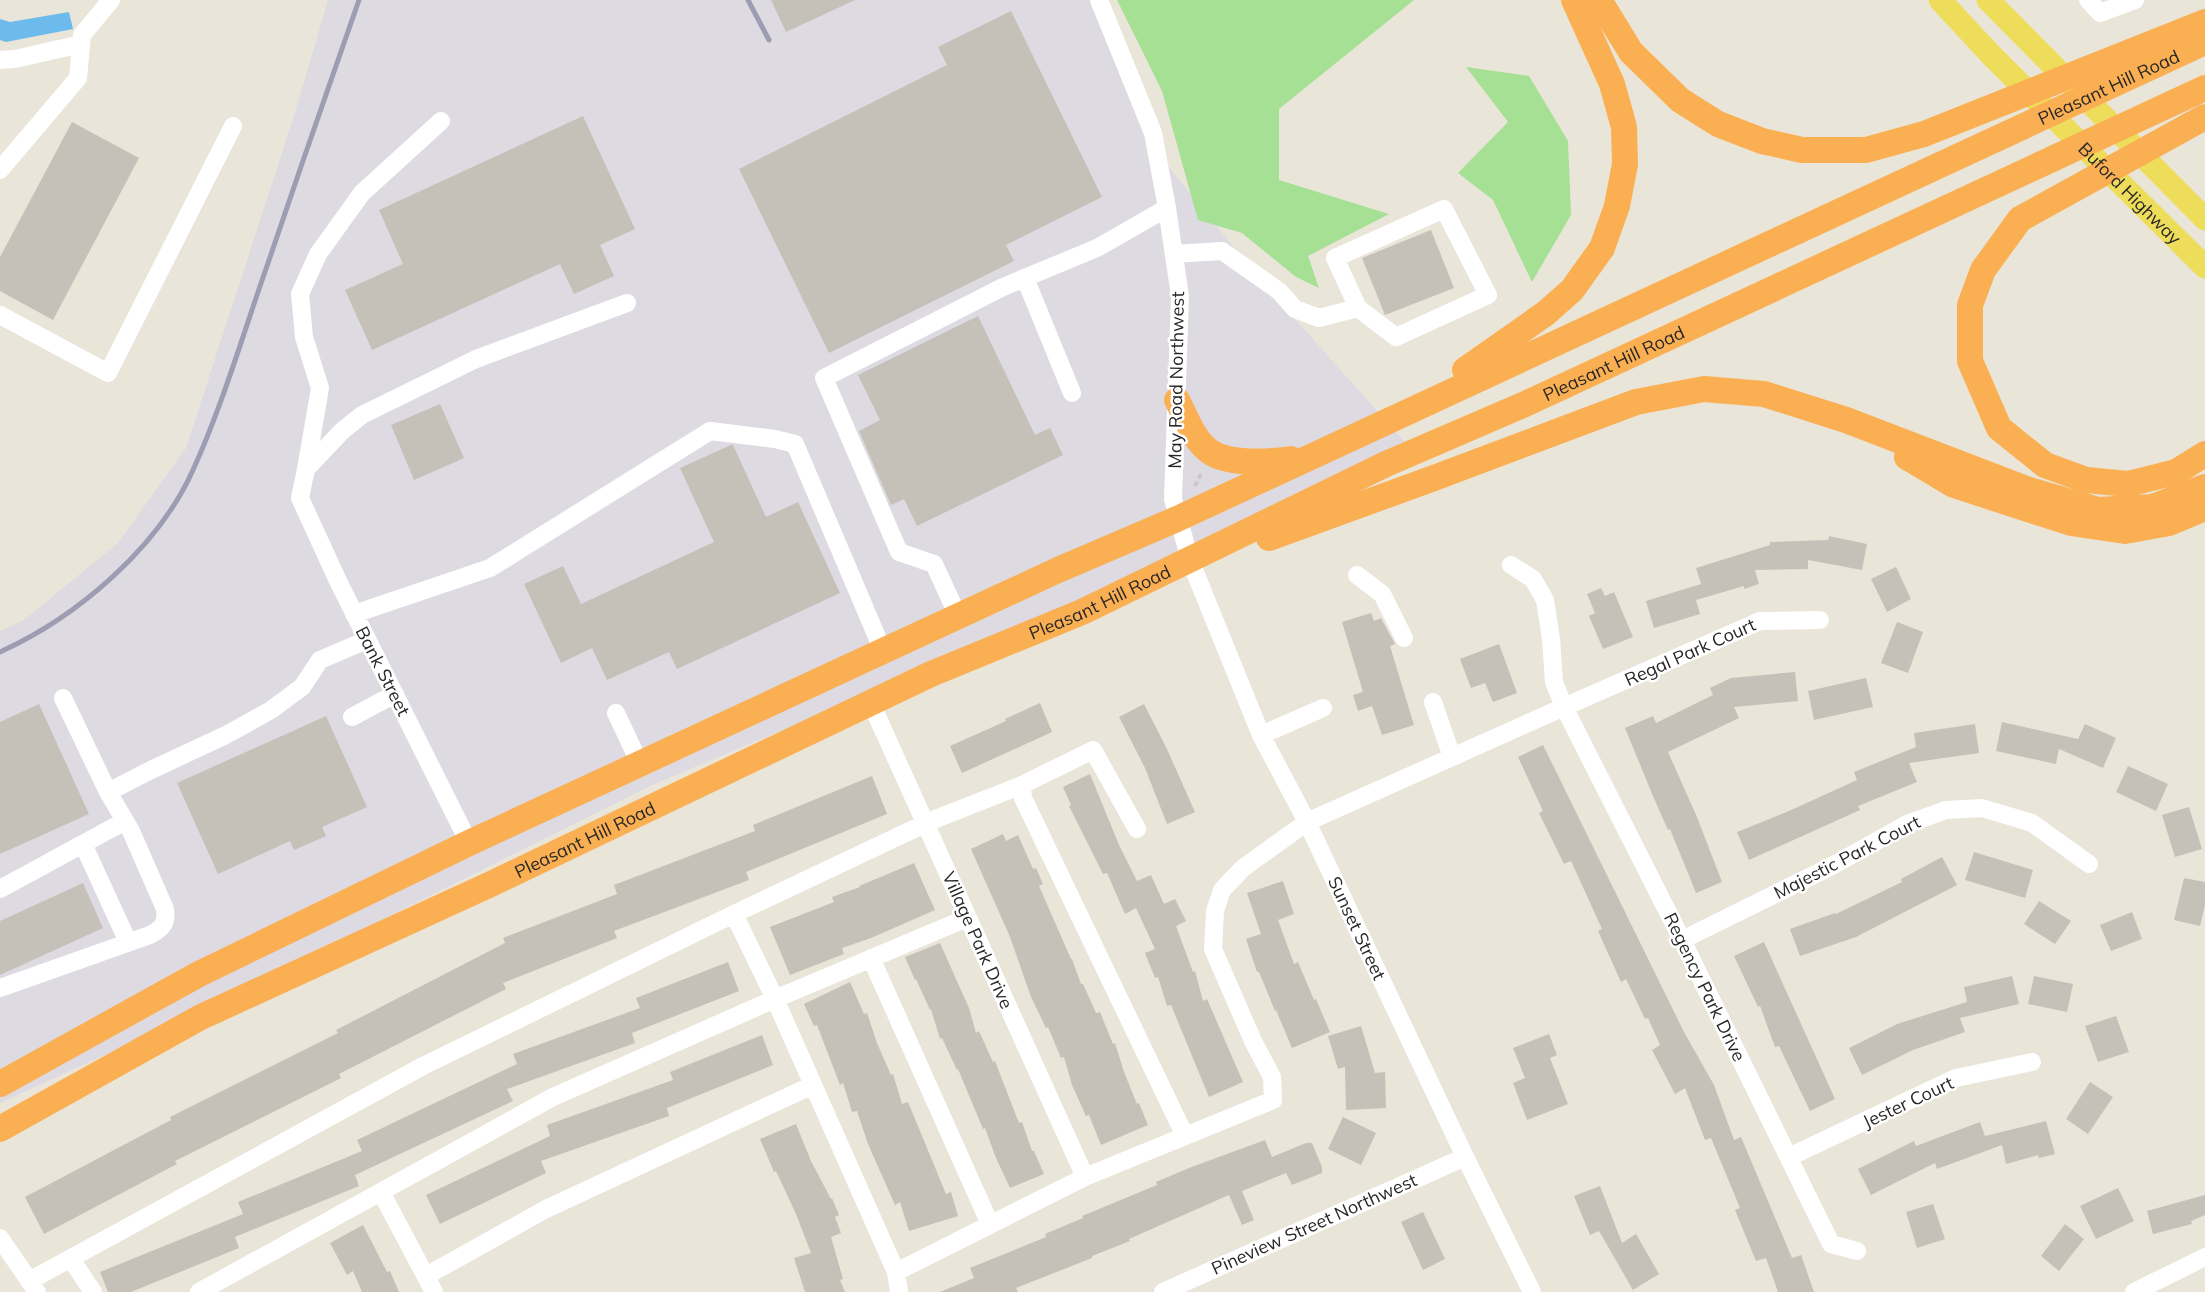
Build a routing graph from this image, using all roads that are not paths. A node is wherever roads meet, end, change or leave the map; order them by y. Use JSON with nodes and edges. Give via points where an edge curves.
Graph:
{"nodes":[{"id":1,"x":111,"y":0,"type":"edge"},
{"id":2,"x":1099,"y":0,"type":"edge"},
{"id":3,"x":1574,"y":0,"type":"edge"},
{"id":4,"x":1599,"y":0,"type":"edge"},
{"id":5,"x":1610,"y":0,"type":"edge"},
{"id":6,"x":1940,"y":0,"type":"edge"},
{"id":7,"x":1988,"y":0,"type":"edge"},
{"id":8,"x":2088,"y":0,"type":"edge"},
{"id":9,"x":2135,"y":0,"type":"edge"},
{"id":10,"x":2205,"y":22,"type":"edge"},
{"id":11,"x":2205,"y":42,"type":"edge"},
{"id":12,"x":81,"y":44,"type":"junction"},
{"id":13,"x":1631,"y":52,"type":"junction"},
{"id":14,"x":0,"y":60,"type":"edge"},
{"id":15,"x":2205,"y":88,"type":"edge"},
{"id":16,"x":2205,"y":117,"type":"edge"},
{"id":17,"x":441,"y":121,"type":"dead end"},
{"id":18,"x":233,"y":126,"type":"dead end"},
{"id":19,"x":0,"y":170,"type":"edge"},
{"id":20,"x":1167,"y":208,"type":"junction"},
{"id":21,"x":2205,"y":219,"type":"edge"},
{"id":22,"x":1174,"y":254,"type":"junction"},
{"id":23,"x":2205,"y":267,"type":"edge"},
{"id":24,"x":1025,"y":278,"type":"junction"},
{"id":25,"x":627,"y":303,"type":"dead end"},
{"id":26,"x":1358,"y":308,"type":"junction"},
{"id":27,"x":0,"y":315,"type":"edge"},
{"id":28,"x":1072,"y":393,"type":"dead end"},
{"id":29,"x":1177,"y":400,"type":"junction"},
{"id":30,"x":1411,"y":409,"type":"junction"},
{"id":31,"x":1846,"y":420,"type":"junction"},
{"id":32,"x":2205,"y":454,"type":"edge"},
{"id":33,"x":1310,"y":456,"type":"junction"},
{"id":34,"x":306,"y":469,"type":"junction"},
{"id":35,"x":2205,"y":487,"type":"edge"},
{"id":36,"x":2205,"y":508,"type":"edge"},
{"id":37,"x":1179,"y":518,"type":"junction"},
{"id":38,"x":1190,"y":560,"type":"junction"},
{"id":39,"x":1511,"y":565,"type":"dead end"},
{"id":40,"x":1357,"y":575,"type":"dead end"},
{"id":41,"x":354,"y":614,"type":"junction"},
{"id":42,"x":958,"y":617,"type":"junction"},
{"id":43,"x":1820,"y":620,"type":"dead end"},
{"id":44,"x":1404,"y":638,"type":"dead end"},
{"id":45,"x":367,"y":640,"type":"junction"},
{"id":46,"x":883,"y":651,"type":"junction"},
{"id":47,"x":395,"y":694,"type":"junction"},
{"id":48,"x":63,"y":698,"type":"dead end"},
{"id":49,"x":1433,"y":702,"type":"dead end"},
{"id":50,"x":871,"y":703,"type":"junction"},
{"id":51,"x":1564,"y":707,"type":"junction"},
{"id":52,"x":1323,"y":708,"type":"dead end"},
{"id":53,"x":616,"y":713,"type":"dead end"},
{"id":54,"x":352,"y":717,"type":"dead end"},
{"id":55,"x":1261,"y":735,"type":"junction"},
{"id":56,"x":1452,"y":757,"type":"junction"},
{"id":57,"x":640,"y":764,"type":"junction"},
{"id":58,"x":1022,"y":785,"type":"junction"},
{"id":59,"x":108,"y":792,"type":"junction"},
{"id":60,"x":125,"y":821,"type":"junction"},
{"id":61,"x":1307,"y":822,"type":"junction"},
{"id":62,"x":926,"y":824,"type":"junction"},
{"id":63,"x":1137,"y":829,"type":"dead end"},
{"id":64,"x":470,"y":843,"type":"junction"},
{"id":65,"x":83,"y":844,"type":"junction"},
{"id":66,"x":2089,"y":864,"type":"dead end"},
{"id":67,"x":0,"y":888,"type":"edge"},
{"id":68,"x":734,"y":914,"type":"junction"},
{"id":69,"x":967,"y":918,"type":"junction"},
{"id":70,"x":1682,"y":940,"type":"junction"},
{"id":71,"x":128,"y":942,"type":"junction"},
{"id":72,"x":871,"y":958,"type":"junction"},
{"id":73,"x":0,"y":988,"type":"edge"},
{"id":74,"x":775,"y":999,"type":"junction"},
{"id":75,"x":2032,"y":1062,"type":"dead end"},
{"id":76,"x":0,"y":1084,"type":"edge"},
{"id":77,"x":813,"y":1085,"type":"junction"},
{"id":78,"x":0,"y":1129,"type":"edge"},
{"id":79,"x":1185,"y":1136,"type":"junction"},
{"id":80,"x":1465,"y":1157,"type":"junction"},
{"id":81,"x":1789,"y":1157,"type":"junction"},
{"id":82,"x":1085,"y":1177,"type":"junction"},
{"id":83,"x":381,"y":1192,"type":"junction"},
{"id":84,"x":990,"y":1224,"type":"junction"},
{"id":85,"x":0,"y":1238,"type":"edge"},
{"id":86,"x":1857,"y":1251,"type":"dead end"},
{"id":87,"x":2205,"y":1257,"type":"edge"},
{"id":88,"x":71,"y":1259,"type":"junction"},
{"id":89,"x":896,"y":1272,"type":"junction"},
{"id":90,"x":430,"y":1284,"type":"edge"},
{"id":91,"x":33,"y":1286,"type":"edge"},
{"id":92,"x":93,"y":1292,"type":"edge"},
{"id":93,"x":200,"y":1292,"type":"edge"},
{"id":94,"x":899,"y":1292,"type":"edge"},
{"id":95,"x":1163,"y":1292,"type":"edge"},
{"id":96,"x":1532,"y":1292,"type":"edge"},
{"id":97,"x":2134,"y":1292,"type":"edge"}],
"edges":[{"from":1,"to":12,"type":"street","via":[[82,35]]},
{"from":2,"to":20,"type":"street","name":"May Road Northwest","via":[[1153,133]]},
{"from":3,"to":30,"type":"highway","via":[[1612,83],[1624,127],[1625,164],[1602,248],[1572,289],[1546,313]]},
{"from":4,"to":13,"type":"highway"},
{"from":5,"to":13,"type":"highway"},
{"from":6,"to":23,"type":"main road","name":"Buford Highway"},
{"from":7,"to":21,"type":"main road","name":"Buford Highway"},
{"from":8,"to":9,"type":"street","via":[[2100,13]]},
{"from":10,"to":13,"type":"highway","via":[[1924,134],[1866,150],[1802,150],[1718,124],[1680,100]]},
{"from":11,"to":30,"type":"highway","name":"Pleasant Hill Road"},
{"from":12,"to":14,"type":"street"},
{"from":12,"to":19,"type":"street","via":[[78,78]]},
{"from":15,"to":38,"type":"highway","name":"Pleasant Hill Road","via":[[1523,405],[1386,464]]},
{"from":16,"to":32,"type":"highway","via":[[2020,219],[1983,270],[1970,305],[1970,361],[2000,428],[2045,465],[2086,480],[2127,484],[2176,472]]},
{"from":17,"to":34,"type":"street","via":[[362,192],[318,254],[300,294],[303,337],[320,388]]},
{"from":18,"to":27,"type":"street","via":[[108,373]]},
{"from":20,"to":22,"type":"street","name":"May Road Northwest"},
{"from":20,"to":24,"type":"street","via":[[1097,248]]},
{"from":22,"to":26,"type":"street","via":[[1222,251],[1279,291],[1295,309],[1319,318]]},
{"from":22,"to":29,"type":"street","name":"May Road Northwest","via":[[1180,296]]},
{"from":24,"to":28,"type":"street"},
{"from":24,"to":42,"type":"street","via":[[824,378],[899,552],[934,564]]},
{"from":25,"to":34,"type":"street","via":[[476,359],[362,415]]},
{"from":26,"to":26,"type":"street","via":[[1396,337],[1488,295],[1444,209],[1335,258]]},
{"from":29,"to":33,"type":"highway","via":[[1192,431],[1210,452],[1234,460],[1273,462]]},
{"from":29,"to":37,"type":"street","name":"May Road Northwest","via":[[1172,499]]},
{"from":30,"to":33,"type":"highway","name":"Pleasant Hill Road"},
{"from":31,"to":35,"type":"highway","via":[[2026,489],[2098,510],[2153,507]]},
{"from":31,"to":36,"type":"highway","via":[[1954,485],[2071,523],[2125,531],[2169,523]]},
{"from":31,"to":38,"type":"highway","via":[[1764,394],[1704,389],[1636,402],[1225,555]]},
{"from":33,"to":37,"type":"highway","name":"Pleasant Hill Road"},
{"from":34,"to":41,"type":"street","name":"Bank Street","via":[[300,498]]},
{"from":37,"to":38,"type":"street","name":"May Road Northwest"},
{"from":37,"to":42,"type":"highway","name":"Pleasant Hill Road"},
{"from":38,"to":50,"type":"highway","name":"Pleasant Hill Road","via":[[1083,612]]},
{"from":38,"to":55,"type":"street","name":"Sunset Street"},
{"from":39,"to":51,"type":"street","name":"Regency Park Drive","via":[[1533,579],[1545,600],[1554,682]]},
{"from":40,"to":44,"type":"street","via":[[1381,594]]},
{"from":41,"to":45,"type":"street","name":"Bank Street"},
{"from":41,"to":46,"type":"street","via":[[491,568],[710,431],[795,444]]},
{"from":42,"to":46,"type":"highway","name":"Pleasant Hill Road"},
{"from":43,"to":51,"type":"street","name":"Regal Park Court","via":[[1760,621]]},
{"from":45,"to":47,"type":"street","name":"Bank Street"},
{"from":45,"to":59,"type":"street","via":[[320,660],[302,687],[226,736]]},
{"from":46,"to":57,"type":"highway","name":"Pleasant Hill Road"},
{"from":47,"to":54,"type":"street"},
{"from":47,"to":64,"type":"street","name":"Bank Street"},
{"from":48,"to":59,"type":"street"},
{"from":49,"to":56,"type":"street"},
{"from":50,"to":62,"type":"street","name":"Village Park Drive"},
{"from":50,"to":78,"type":"highway","name":"Pleasant Hill Road","via":[[201,1017]]},
{"from":51,"to":56,"type":"street"},
{"from":51,"to":70,"type":"street","name":"Regency Park Drive"},
{"from":52,"to":55,"type":"street"},
{"from":53,"to":57,"type":"street"},
{"from":55,"to":61,"type":"street","name":"Sunset Street"},
{"from":56,"to":61,"type":"street"},
{"from":57,"to":64,"type":"highway","name":"Pleasant Hill Road"},
{"from":58,"to":62,"type":"street"},
{"from":58,"to":63,"type":"street","via":[[1093,750]]},
{"from":58,"to":79,"type":"street","via":[[1023,798]]},
{"from":59,"to":60,"type":"street"},
{"from":60,"to":65,"type":"street"},
{"from":60,"to":71,"type":"street","via":[[166,919],[162,929]]},
{"from":61,"to":79,"type":"street","via":[[1243,868],[1223,890],[1215,911],[1213,948],[1272,1077],[1273,1100]]},
{"from":61,"to":80,"type":"street","name":"Sunset Street"},
{"from":62,"to":68,"type":"street"},
{"from":62,"to":69,"type":"street","name":"Village Park Drive"},
{"from":64,"to":76,"type":"highway","name":"Pleasant Hill Road","via":[[199,974]]},
{"from":65,"to":67,"type":"street"},
{"from":65,"to":71,"type":"street"},
{"from":66,"to":70,"type":"street","name":"Majestic Park Court","via":[[2032,823],[1982,808],[1946,810],[1907,824]]},
{"from":68,"to":74,"type":"street"},
{"from":68,"to":88,"type":"street","via":[[423,1066]]},
{"from":69,"to":72,"type":"street"},
{"from":69,"to":82,"type":"street","name":"Village Park Drive"},
{"from":70,"to":81,"type":"street","name":"Regency Park Drive"},
{"from":71,"to":73,"type":"street"},
{"from":72,"to":74,"type":"street"},
{"from":72,"to":84,"type":"street"},
{"from":74,"to":77,"type":"street"},
{"from":74,"to":83,"type":"street","via":[[553,1097]]},
{"from":75,"to":81,"type":"street","name":"Jester Court","via":[[1956,1078]]},
{"from":77,"to":89,"type":"street"},
{"from":77,"to":90,"type":"street","via":[[546,1209]]},
{"from":79,"to":82,"type":"street"},
{"from":80,"to":95,"type":"street","name":"Pineview Street Northwest"},
{"from":80,"to":96,"type":"street","name":"Sunset Street"},
{"from":81,"to":86,"type":"street","name":"Regency Park Drive","via":[[1831,1244]]},
{"from":82,"to":84,"type":"street"},
{"from":83,"to":90,"type":"street"},
{"from":83,"to":93,"type":"street"},
{"from":84,"to":89,"type":"street"},
{"from":85,"to":91,"type":"street"},
{"from":87,"to":97,"type":"street"},
{"from":88,"to":91,"type":"street"},
{"from":88,"to":92,"type":"street"},
{"from":89,"to":94,"type":"street"}]}
